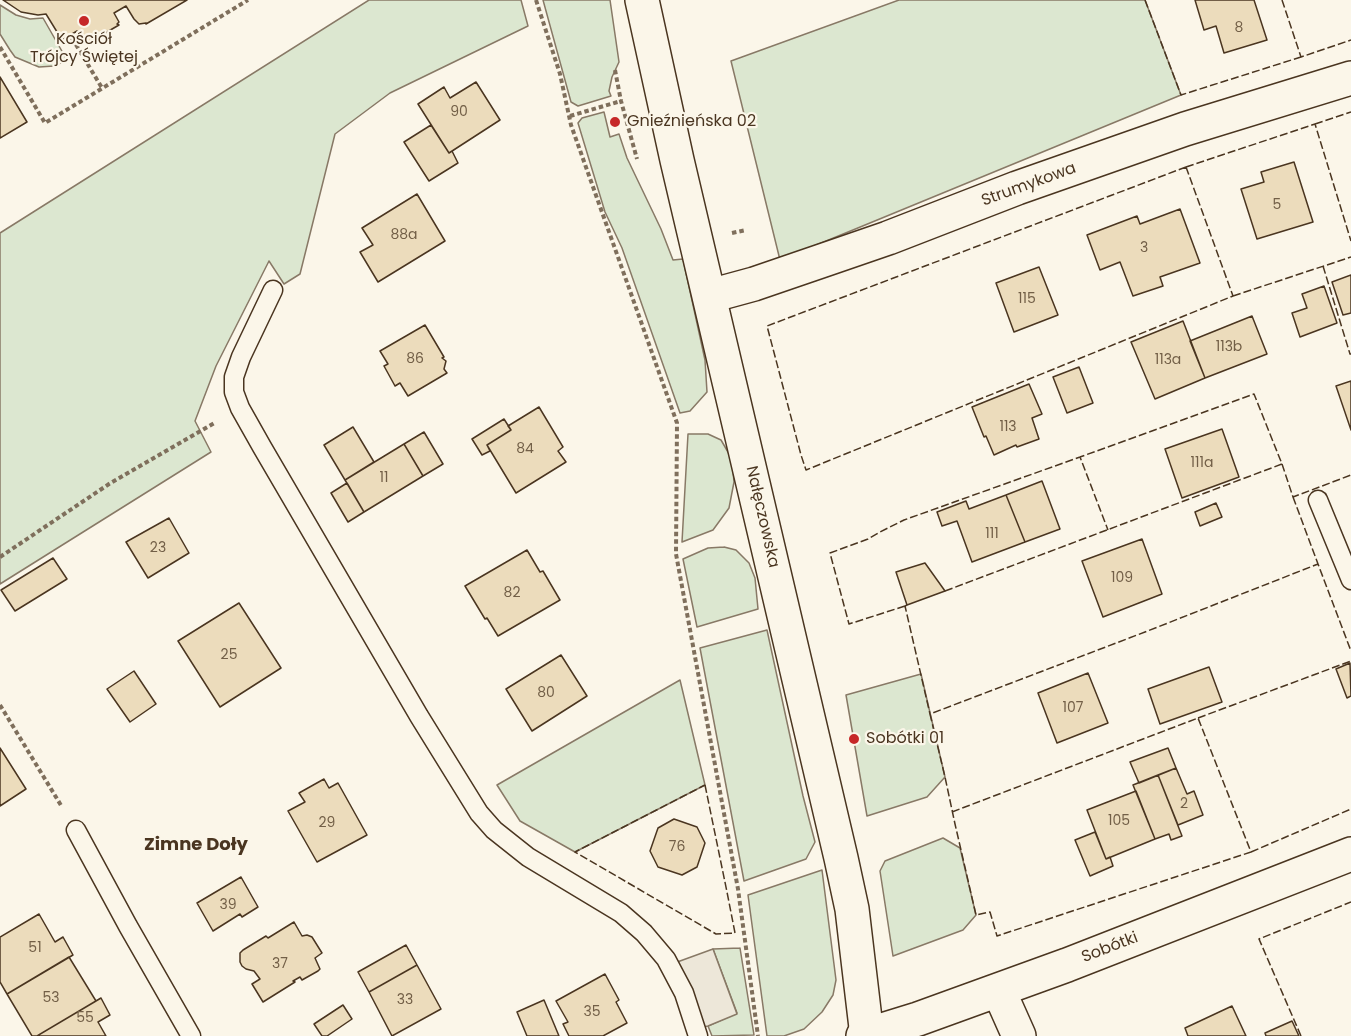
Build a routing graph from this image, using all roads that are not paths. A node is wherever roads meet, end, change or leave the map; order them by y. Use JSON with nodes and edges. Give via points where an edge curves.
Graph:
{"nodes":[{"id":1,"x":642,"y":0,"type":"edge"},
{"id":2,"x":1351,"y":78,"type":"edge"},
{"id":3,"x":273,"y":290,"type":"dead end"},
{"id":4,"x":710,"y":296,"type":"junction"},
{"id":5,"x":1318,"y":500,"type":"dead end"},
{"id":6,"x":1351,"y":580,"type":"edge"},
{"id":7,"x":76,"y":830,"type":"road end"},
{"id":8,"x":1351,"y":854,"type":"edge"},
{"id":9,"x":999,"y":991,"type":"junction"},
{"id":10,"x":191,"y":1036,"type":"edge"},
{"id":11,"x":698,"y":1036,"type":"edge"},
{"id":12,"x":865,"y":1036,"type":"edge"},
{"id":13,"x":1018,"y":1036,"type":"edge"}],
"edges":[{"from":1,"to":4,"type":"street","name":"Nałęczowska"},
{"from":2,"to":4,"type":"street","name":"Strumykowa","via":[[1185,129],[888,238]]},
{"from":3,"to":11,"type":"lane","via":[[234,377],[240,408],[479,813],[528,857],[621,912],[644,933],[666,958],[684,993]]},
{"from":4,"to":12,"type":"street","name":"Nałęczowska","via":[[854,919]]},
{"from":5,"to":6,"type":"lane"},
{"from":7,"to":10,"type":"lane"},
{"from":8,"to":9,"type":"street","name":"Sobótki"},
{"from":9,"to":12,"type":"street","name":"Sobótki"},
{"from":9,"to":13,"type":"street"}]}
